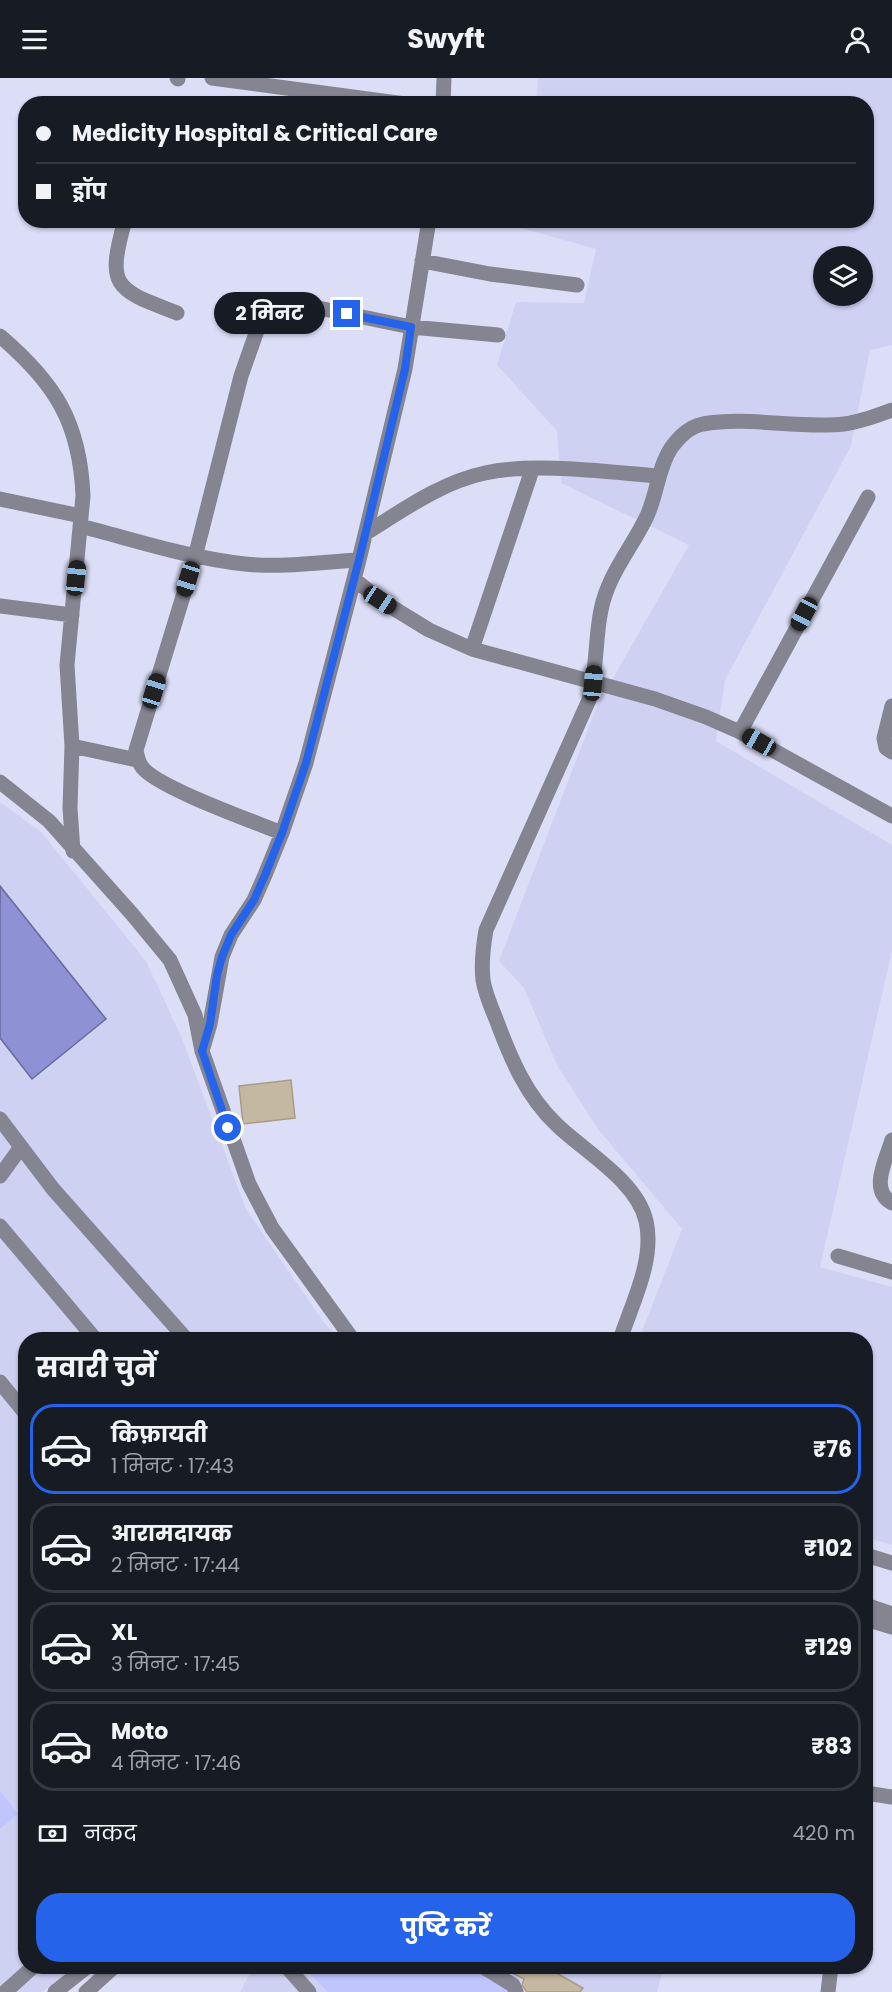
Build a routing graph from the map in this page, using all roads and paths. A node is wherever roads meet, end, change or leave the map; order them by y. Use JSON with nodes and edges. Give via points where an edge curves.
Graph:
{"nodes":[{"id":1,"x":212,"y":78,"type":"edge"},
{"id":2,"x":444,"y":78,"type":"edge"},
{"id":3,"x":346,"y":96,"type":"edge"},
{"id":4,"x":443,"y":96,"type":"edge"},
{"id":5,"x":123,"y":228,"type":"edge"},
{"id":6,"x":428,"y":228,"type":"edge"},
{"id":7,"x":422,"y":261,"type":"junction"},
{"id":8,"x":577,"y":285,"type":"dead end"},
{"id":9,"x":177,"y":313,"type":"dead end"},
{"id":10,"x":411,"y":327,"type":"junction"},
{"id":11,"x":498,"y":335,"type":"dead end"},
{"id":12,"x":0,"y":336,"type":"edge"},
{"id":13,"x":892,"y":410,"type":"edge"},
{"id":14,"x":532,"y":470,"type":"junction"},
{"id":15,"x":660,"y":476,"type":"junction"},
{"id":16,"x":868,"y":497,"type":"dead end"},
{"id":17,"x":0,"y":499,"type":"edge"},
{"id":18,"x":80,"y":521,"type":"junction"},
{"id":19,"x":366,"y":533,"type":"junction"},
{"id":20,"x":195,"y":557,"type":"junction"},
{"id":21,"x":359,"y":560,"type":"junction"},
{"id":22,"x":354,"y":579,"type":"junction"},
{"id":23,"x":0,"y":606,"type":"edge"},
{"id":24,"x":72,"y":615,"type":"junction"},
{"id":25,"x":472,"y":649,"type":"junction"},
{"id":26,"x":593,"y":683,"type":"junction"},
{"id":27,"x":892,"y":706,"type":"edge"},
{"id":28,"x":740,"y":732,"type":"junction"},
{"id":29,"x":72,"y":746,"type":"junction"},
{"id":30,"x":892,"y":752,"type":"edge"},
{"id":31,"x":137,"y":760,"type":"junction"},
{"id":32,"x":0,"y":782,"type":"edge"},
{"id":33,"x":892,"y":816,"type":"edge"},
{"id":34,"x":282,"y":833,"type":"junction"},
{"id":35,"x":74,"y":850,"type":"junction"},
{"id":36,"x":202,"y":1051,"type":"junction"},
{"id":37,"x":0,"y":1119,"type":"edge"},
{"id":38,"x":892,"y":1140,"type":"edge"},
{"id":39,"x":21,"y":1147,"type":"junction"},
{"id":40,"x":0,"y":1176,"type":"edge"},
{"id":41,"x":892,"y":1203,"type":"edge"},
{"id":42,"x":0,"y":1226,"type":"edge"},
{"id":43,"x":838,"y":1256,"type":"dead end"},
{"id":44,"x":892,"y":1272,"type":"edge"},
{"id":45,"x":89,"y":1332,"type":"edge"},
{"id":46,"x":180,"y":1332,"type":"edge"},
{"id":47,"x":347,"y":1332,"type":"edge"},
{"id":48,"x":623,"y":1332,"type":"edge"},
{"id":49,"x":0,"y":1382,"type":"edge"},
{"id":50,"x":18,"y":1404,"type":"edge"},
{"id":51,"x":873,"y":1557,"type":"edge"},
{"id":52,"x":892,"y":1563,"type":"edge"},
{"id":53,"x":873,"y":1607,"type":"edge"},
{"id":54,"x":892,"y":1614,"type":"edge"},
{"id":55,"x":873,"y":1620,"type":"edge"},
{"id":56,"x":892,"y":1627,"type":"edge"},
{"id":57,"x":873,"y":1794,"type":"edge"},
{"id":58,"x":892,"y":1797,"type":"edge"},
{"id":59,"x":25,"y":1974,"type":"edge"},
{"id":60,"x":78,"y":1974,"type":"edge"},
{"id":61,"x":106,"y":1974,"type":"edge"},
{"id":62,"x":293,"y":1974,"type":"edge"},
{"id":63,"x":495,"y":1974,"type":"edge"},
{"id":64,"x":830,"y":1974,"type":"edge"},
{"id":65,"x":5,"y":1992,"type":"edge"},
{"id":66,"x":55,"y":1992,"type":"edge"},
{"id":67,"x":86,"y":1992,"type":"edge"},
{"id":68,"x":309,"y":1992,"type":"edge"},
{"id":69,"x":516,"y":1992,"type":"edge"},
{"id":70,"x":828,"y":1992,"type":"edge"}],
"edges":[{"from":1,"to":3,"type":"street"},
{"from":2,"to":4,"type":"street"},
{"from":5,"to":9,"type":"street","via":[[115,254],[119,281],[129,293]]},
{"from":6,"to":7,"type":"street"},
{"from":7,"to":8,"type":"street"},
{"from":7,"to":10,"type":"street"},
{"from":10,"to":11,"type":"street"},
{"from":10,"to":19,"type":"street","via":[[405,369]]},
{"from":10,"to":20,"type":"street","via":[[304,305],[286,304],[267,311],[241,376]]},
{"from":12,"to":18,"type":"street","via":[[50,386],[67,416],[82,470]]},
{"from":13,"to":15,"type":"street","via":[[846,424],[702,424],[680,437]]},
{"from":14,"to":15,"type":"street"},
{"from":14,"to":19,"type":"street","via":[[466,478],[433,492]]},
{"from":14,"to":25,"type":"street"},
{"from":15,"to":26,"type":"street","via":[[648,515],[606,591]]},
{"from":16,"to":28,"type":"street"},
{"from":17,"to":18,"type":"street"},
{"from":18,"to":20,"type":"street"},
{"from":18,"to":24,"type":"street"},
{"from":19,"to":21,"type":"street"},
{"from":20,"to":21,"type":"street","via":[[273,566]]},
{"from":20,"to":31,"type":"street","via":[[140,736]]},
{"from":21,"to":22,"type":"street"},
{"from":22,"to":25,"type":"street","via":[[400,614]]},
{"from":22,"to":34,"type":"street","via":[[306,763]]},
{"from":23,"to":24,"type":"street"},
{"from":24,"to":29,"type":"street","via":[[67,665]]},
{"from":25,"to":26,"type":"street"},
{"from":26,"to":28,"type":"street","via":[[680,707]]},
{"from":26,"to":48,"type":"street","via":[[486,930],[483,981],[511,1060],[536,1101],[556,1124],[623,1183],[637,1199],[646,1220],[647,1260]]},
{"from":27,"to":30,"type":"street","via":[[884,738],[886,748]]},
{"from":28,"to":33,"type":"street"},
{"from":29,"to":31,"type":"street"},
{"from":29,"to":35,"type":"street","via":[[70,808]]},
{"from":31,"to":34,"type":"street","via":[[165,784]]},
{"from":32,"to":35,"type":"street","via":[[48,821]]},
{"from":34,"to":36,"type":"street","via":[[258,892],[222,957]]},
{"from":35,"to":36,"type":"street","via":[[170,960],[195,1015]]},
{"from":36,"to":47,"type":"street","via":[[249,1184],[272,1228]]},
{"from":37,"to":39,"type":"street"},
{"from":38,"to":41,"type":"street","via":[[880,1188],[884,1199]]},
{"from":39,"to":40,"type":"street"},
{"from":39,"to":46,"type":"street","via":[[53,1189]]},
{"from":42,"to":45,"type":"street"},
{"from":43,"to":44,"type":"street"},
{"from":49,"to":50,"type":"street"},
{"from":51,"to":52,"type":"street"},
{"from":53,"to":54,"type":"street"},
{"from":55,"to":56,"type":"street"},
{"from":57,"to":58,"type":"street"},
{"from":59,"to":65,"type":"street"},
{"from":60,"to":66,"type":"street"},
{"from":61,"to":67,"type":"street"},
{"from":62,"to":68,"type":"street"},
{"from":63,"to":69,"type":"street","via":[[513,1985]]},
{"from":64,"to":70,"type":"street"}]}
